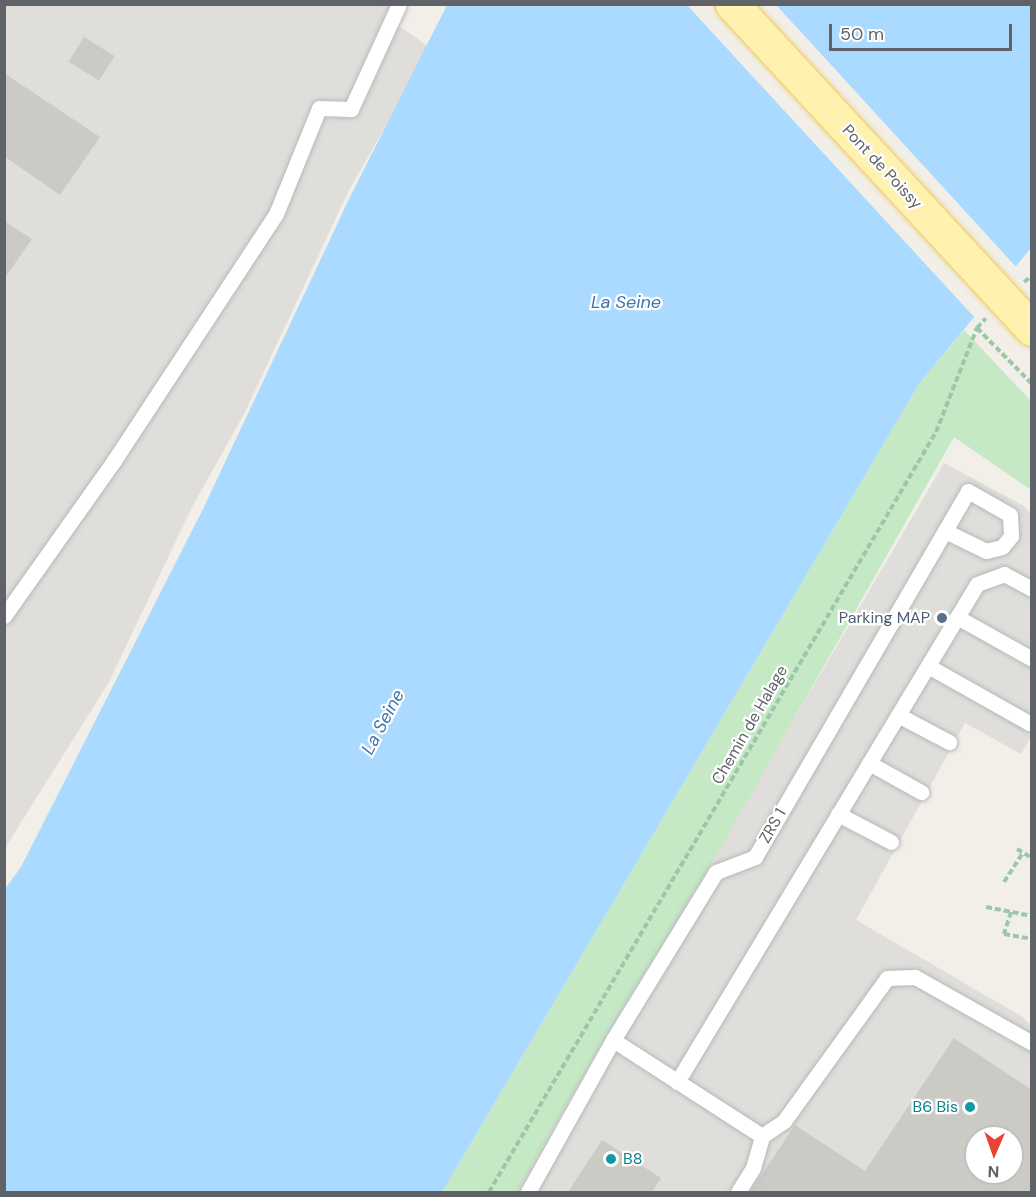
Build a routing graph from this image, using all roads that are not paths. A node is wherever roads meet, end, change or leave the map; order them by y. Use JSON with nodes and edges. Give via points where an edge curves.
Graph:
{"nodes":[{"id":1,"x":399,"y":4,"type":"edge"},
{"id":2,"x":732,"y":4,"type":"edge"},
{"id":3,"x":1032,"y":329,"type":"edge"},
{"id":4,"x":945,"y":531,"type":"junction"},
{"id":5,"x":1032,"y":589,"type":"edge"},
{"id":6,"x":4,"y":616,"type":"edge"},
{"id":7,"x":957,"y":616,"type":"junction"},
{"id":8,"x":1032,"y":659,"type":"edge"},
{"id":9,"x":928,"y":666,"type":"junction"},
{"id":10,"x":898,"y":716,"type":"junction"},
{"id":11,"x":1029,"y":723,"type":"dead end"},
{"id":12,"x":949,"y":742,"type":"dead end"},
{"id":13,"x":869,"y":763,"type":"junction"},
{"id":14,"x":921,"y":792,"type":"dead end"},
{"id":15,"x":838,"y":814,"type":"junction"},
{"id":16,"x":891,"y":842,"type":"dead end"},
{"id":17,"x":613,"y":1040,"type":"junction"},
{"id":18,"x":1032,"y":1043,"type":"edge"},
{"id":19,"x":676,"y":1082,"type":"junction"},
{"id":20,"x":762,"y":1136,"type":"junction"},
{"id":21,"x":528,"y":1192,"type":"edge"},
{"id":22,"x":738,"y":1192,"type":"edge"}],
"edges":[{"from":1,"to":6,"type":"lane","via":[[351,108],[319,108],[276,214],[113,462]]},
{"from":2,"to":3,"type":"main road","name":"Pont de Poissy","bridge":true},
{"from":4,"to":4,"type":"lane","name":"ZRS 1","via":[[968,491],[1010,515],[1011,536],[1002,547],[986,551]]},
{"from":4,"to":17,"type":"lane","name":"ZRS 1","via":[[755,857],[716,872]]},
{"from":5,"to":7,"type":"lane","via":[[1004,574],[995,577],[977,584]]},
{"from":7,"to":8,"type":"lane"},
{"from":7,"to":9,"type":"lane"},
{"from":9,"to":10,"type":"lane"},
{"from":9,"to":11,"type":"lane"},
{"from":10,"to":12,"type":"lane"},
{"from":10,"to":13,"type":"lane"},
{"from":13,"to":14,"type":"lane"},
{"from":13,"to":15,"type":"lane"},
{"from":15,"to":16,"type":"lane"},
{"from":15,"to":19,"type":"lane"},
{"from":17,"to":19,"type":"lane"},
{"from":17,"to":21,"type":"lane","name":"ZRS 1"},
{"from":18,"to":20,"type":"lane","via":[[915,976],[887,978],[784,1121]]},
{"from":19,"to":20,"type":"lane"},
{"from":20,"to":22,"type":"lane","via":[[753,1168]]}]}
